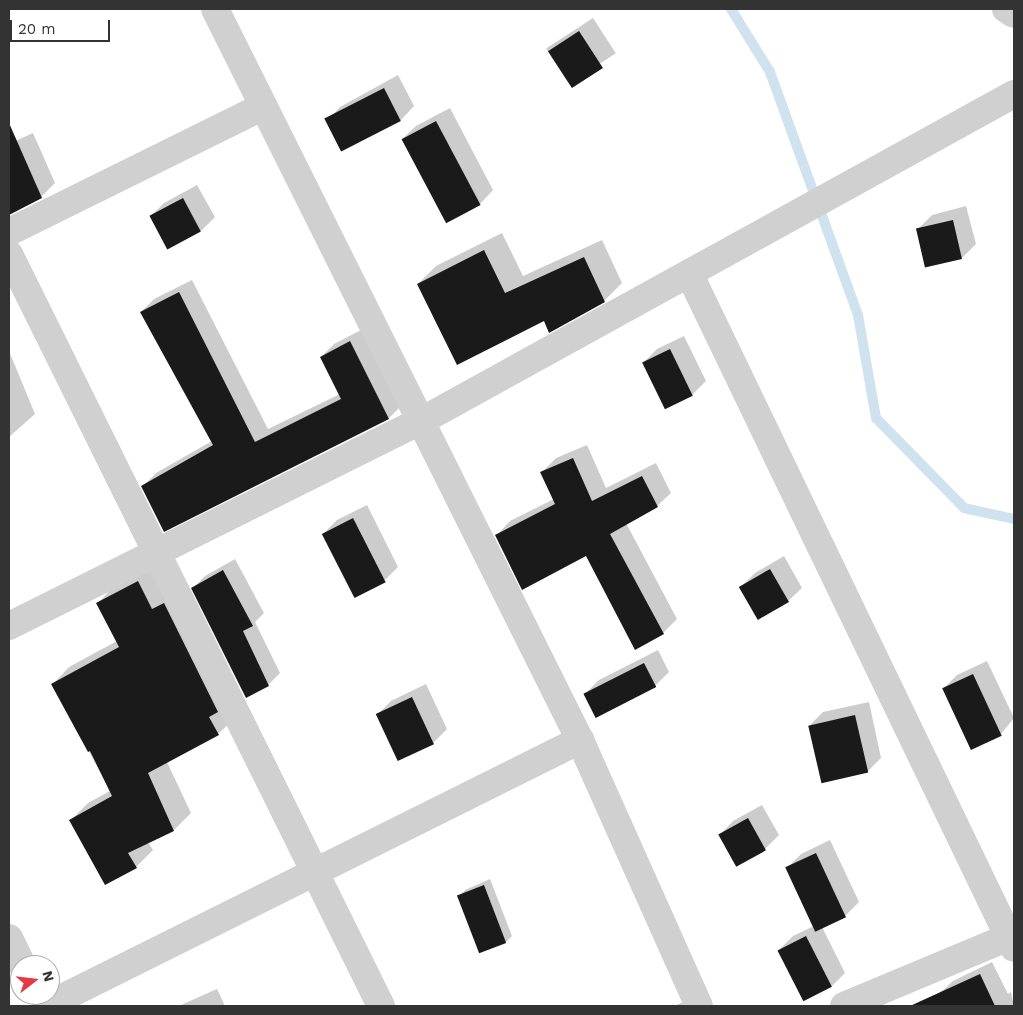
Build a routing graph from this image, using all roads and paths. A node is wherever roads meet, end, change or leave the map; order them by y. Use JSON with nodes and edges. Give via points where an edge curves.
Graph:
{"nodes":[{"id":1,"x":215,"y":9,"type":"edge"},
{"id":2,"x":1006,"y":9,"type":"edge"},
{"id":3,"x":1014,"y":14,"type":"edge"},
{"id":4,"x":1014,"y":94,"type":"edge"},
{"id":5,"x":264,"y":106,"type":"junction"},
{"id":6,"x":9,"y":232,"type":"edge"},
{"id":7,"x":9,"y":254,"type":"edge"},
{"id":8,"x":689,"y":273,"type":"junction"},
{"id":9,"x":421,"y":421,"type":"junction"},
{"id":10,"x":156,"y":552,"type":"junction"},
{"id":11,"x":9,"y":626,"type":"edge"},
{"id":12,"x":580,"y":740,"type":"junction"},
{"id":13,"x":315,"y":872,"type":"junction"},
{"id":14,"x":9,"y":938,"type":"edge"},
{"id":15,"x":1012,"y":942,"type":"edge"},
{"id":16,"x":17,"y":955,"type":"edge"},
{"id":17,"x":44,"y":1006,"type":"edge"},
{"id":18,"x":381,"y":1006,"type":"edge"},
{"id":19,"x":699,"y":1006,"type":"edge"},
{"id":20,"x":844,"y":1006,"type":"edge"}],
"edges":[{"from":1,"to":5,"type":"street"},
{"from":2,"to":3,"type":"street"},
{"from":4,"to":8,"type":"street"},
{"from":5,"to":6,"type":"street"},
{"from":5,"to":9,"type":"street"},
{"from":7,"to":10,"type":"street"},
{"from":8,"to":9,"type":"street"},
{"from":8,"to":15,"type":"street"},
{"from":9,"to":10,"type":"street"},
{"from":9,"to":12,"type":"street"},
{"from":10,"to":11,"type":"street"},
{"from":10,"to":13,"type":"street"},
{"from":12,"to":13,"type":"street"},
{"from":12,"to":19,"type":"street"},
{"from":13,"to":17,"type":"street"},
{"from":13,"to":18,"type":"street"},
{"from":14,"to":16,"type":"street"},
{"from":15,"to":20,"type":"street"}]}
